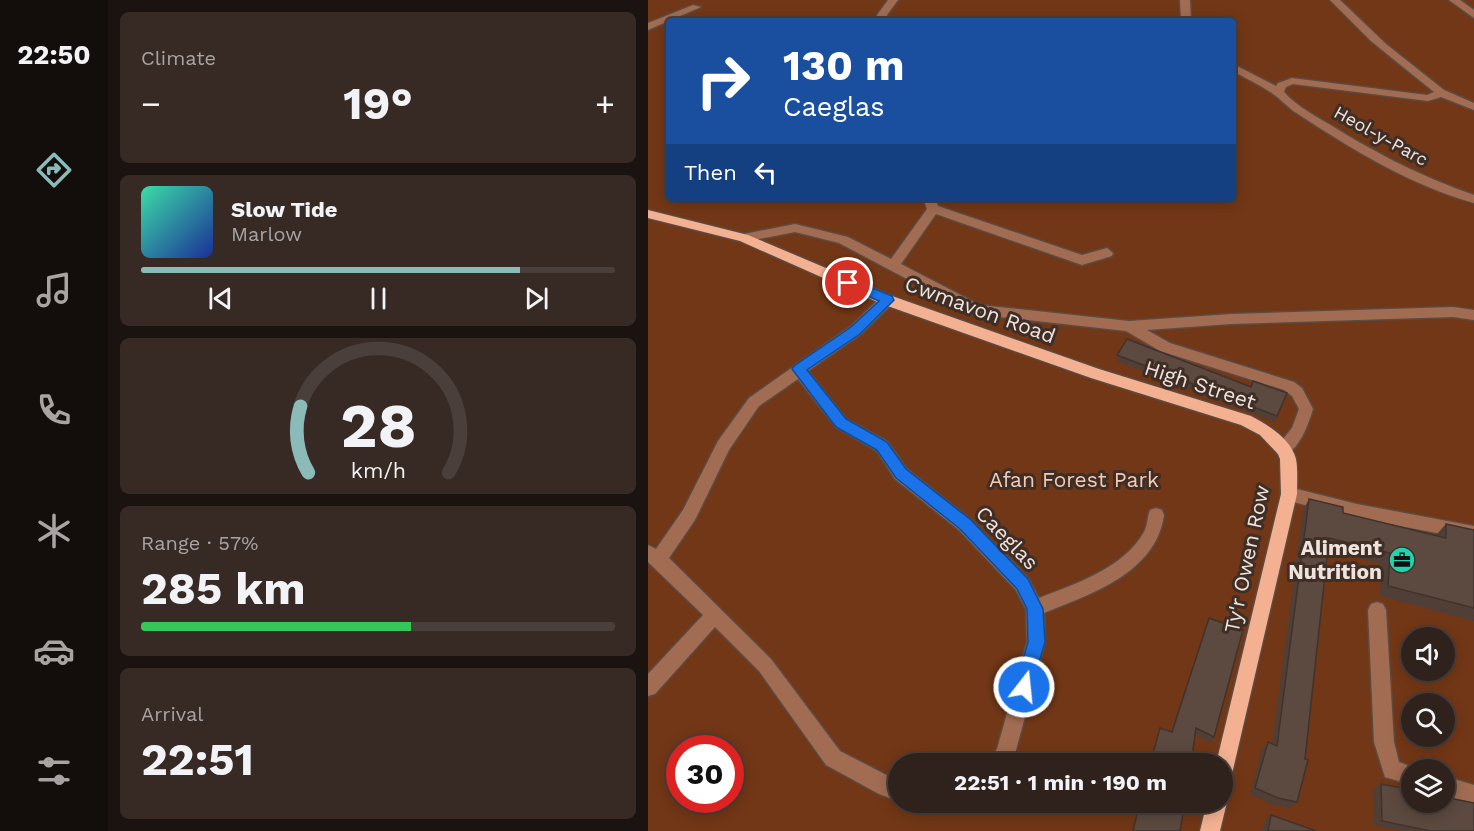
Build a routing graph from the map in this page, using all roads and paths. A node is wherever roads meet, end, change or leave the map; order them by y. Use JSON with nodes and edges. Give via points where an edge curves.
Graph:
{"nodes":[{"id":1,"x":893,"y":0,"type":"edge"},
{"id":2,"x":1185,"y":0,"type":"edge"},
{"id":3,"x":1335,"y":0,"type":"edge"},
{"id":4,"x":1454,"y":0,"type":"edge"},
{"id":5,"x":696,"y":7,"type":"dead end"},
{"id":6,"x":1474,"y":15,"type":"edge"},
{"id":7,"x":670,"y":18,"type":"edge"},
{"id":8,"x":882,"y":18,"type":"edge"},
{"id":9,"x":1185,"y":18,"type":"edge"},
{"id":10,"x":666,"y":20,"type":"edge"},
{"id":11,"x":648,"y":27,"type":"edge"},
{"id":12,"x":1236,"y":69,"type":"edge"},
{"id":13,"x":1278,"y":92,"type":"junction"},
{"id":14,"x":1440,"y":92,"type":"junction"},
{"id":15,"x":1474,"y":107,"type":"edge"},
{"id":16,"x":1474,"y":199,"type":"edge"},
{"id":17,"x":931,"y":203,"type":"edge"},
{"id":18,"x":648,"y":214,"type":"edge"},
{"id":19,"x":744,"y":238,"type":"junction"},
{"id":20,"x":1107,"y":253,"type":"dead end"},
{"id":21,"x":893,"y":265,"type":"junction"},
{"id":22,"x":888,"y":300,"type":"junction"},
{"id":23,"x":1474,"y":315,"type":"edge"},
{"id":24,"x":1129,"y":326,"type":"junction"},
{"id":25,"x":798,"y":369,"type":"junction"},
{"id":26,"x":1096,"y":374,"type":"joint"},
{"id":27,"x":1283,"y":449,"type":"junction"},
{"id":28,"x":1289,"y":494,"type":"junction"},
{"id":29,"x":1156,"y":515,"type":"dead end"},
{"id":30,"x":1474,"y":533,"type":"edge"},
{"id":31,"x":654,"y":556,"type":"edge"},
{"id":32,"x":1035,"y":609,"type":"junction"},
{"id":33,"x":1377,"y":610,"type":"dead end"},
{"id":34,"x":715,"y":615,"type":"junction"},
{"id":35,"x":648,"y":687,"type":"edge"},
{"id":36,"x":1005,"y":753,"type":"edge"},
{"id":37,"x":1228,"y":753,"type":"edge"},
{"id":38,"x":1401,"y":773,"type":"edge"},
{"id":39,"x":888,"y":788,"type":"edge"},
{"id":40,"x":1455,"y":789,"type":"edge"},
{"id":41,"x":1474,"y":795,"type":"edge"},
{"id":42,"x":1214,"y":813,"type":"edge"},
{"id":43,"x":1210,"y":831,"type":"edge"}],
"edges":[{"from":1,"to":8,"type":"street"},
{"from":2,"to":9,"type":"street"},
{"from":3,"to":14,"type":"street","via":[[1361,28]]},
{"from":4,"to":6,"type":"street"},
{"from":5,"to":7,"type":"street"},
{"from":10,"to":11,"type":"street"},
{"from":12,"to":13,"type":"street","name":"Heol-y-Parc"},
{"from":13,"to":14,"type":"street","via":[[1282,85],[1292,81],[1428,98]]},
{"from":13,"to":16,"type":"street","name":"Heol-y-Parc","via":[[1296,108],[1386,163]]},
{"from":14,"to":15,"type":"street"},
{"from":17,"to":20,"type":"street","via":[[1082,260]]},
{"from":17,"to":21,"type":"street","via":[[906,250]]},
{"from":18,"to":19,"type":"main road","name":"Cwmavon Road"},
{"from":19,"to":21,"type":"street","via":[[795,228],[843,240]]},
{"from":19,"to":22,"type":"main road","name":"Cwmavon Road"},
{"from":21,"to":24,"type":"street","via":[[978,310]]},
{"from":22,"to":25,"type":"street","via":[[856,330]]},
{"from":22,"to":26,"type":"main road","name":"Cwmavon Road"},
{"from":23,"to":24,"type":"street","via":[[1453,312],[1231,319]]},
{"from":24,"to":27,"type":"street","via":[[1165,346],[1289,386],[1297,392],[1306,410],[1298,431]]},
{"from":25,"to":31,"type":"street","via":[[754,402],[723,446],[689,515]]},
{"from":25,"to":32,"type":"street","name":"Caeglas","via":[[841,423],[882,446],[901,474],[965,525],[1023,584]]},
{"from":26,"to":27,"type":"main road","name":"High Street","via":[[1246,420],[1265,431]]},
{"from":27,"to":28,"type":"main road","name":"Ty'r Owen Row","via":[[1288,459]]},
{"from":28,"to":30,"type":"street","via":[[1358,512]]},
{"from":28,"to":37,"type":"main road","name":"Ty'r Owen Row"},
{"from":29,"to":32,"type":"street","via":[[1152,535],[1138,554],[1081,590]]},
{"from":31,"to":34,"type":"street"},
{"from":32,"to":36,"type":"street","name":"Caeglas","via":[[1036,642]]},
{"from":33,"to":38,"type":"street","via":[[1384,742],[1392,770]]},
{"from":34,"to":35,"type":"street"},
{"from":34,"to":39,"type":"street","via":[[765,665],[832,758]]},
{"from":40,"to":41,"type":"street"},
{"from":42,"to":43,"type":"main road"}]}
